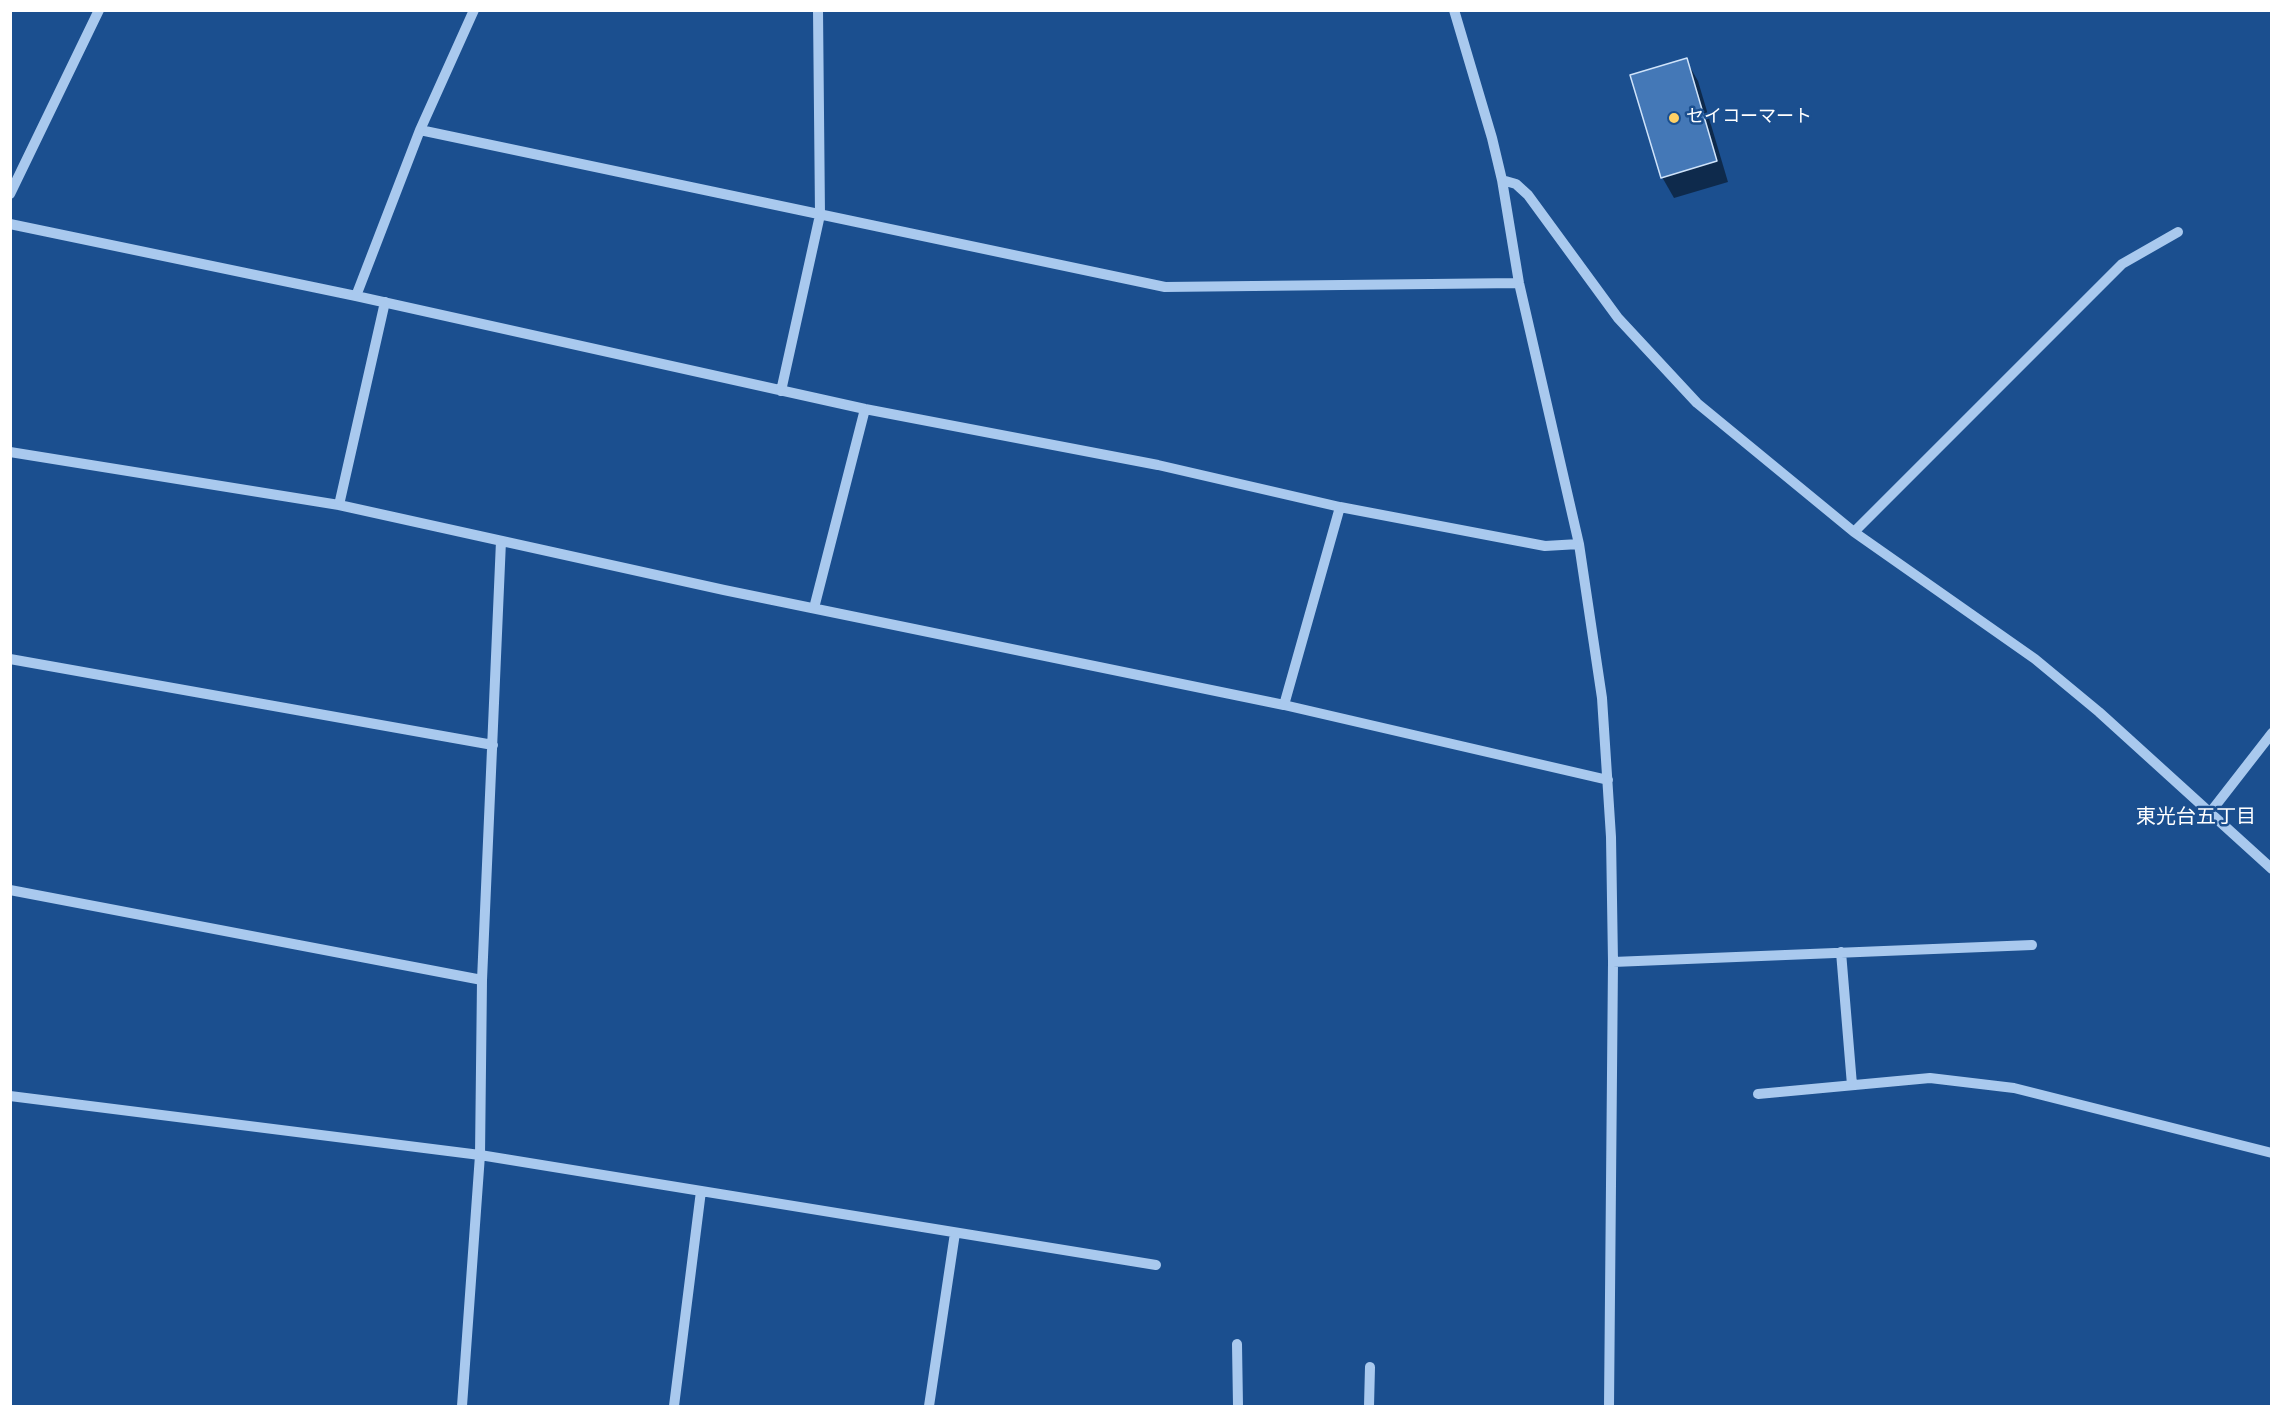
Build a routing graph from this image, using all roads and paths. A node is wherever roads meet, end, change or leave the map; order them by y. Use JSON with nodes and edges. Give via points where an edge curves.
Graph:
{"nodes":[{"id":1,"x":99,"y":10,"type":"edge"},
{"id":2,"x":474,"y":10,"type":"edge"},
{"id":3,"x":818,"y":10,"type":"edge"},
{"id":4,"x":1454,"y":10,"type":"edge"},
{"id":5,"x":420,"y":130,"type":"junction"},
{"id":6,"x":1502,"y":180,"type":"junction"},
{"id":7,"x":10,"y":194,"type":"edge"},
{"id":8,"x":820,"y":214,"type":"junction"},
{"id":9,"x":10,"y":224,"type":"edge"},
{"id":10,"x":2178,"y":232,"type":"dead end"},
{"id":11,"x":1519,"y":283,"type":"junction"},
{"id":12,"x":356,"y":296,"type":"junction"},
{"id":13,"x":385,"y":302,"type":"junction"},
{"id":14,"x":782,"y":391,"type":"junction"},
{"id":15,"x":865,"y":409,"type":"junction"},
{"id":16,"x":10,"y":452,"type":"edge"},
{"id":17,"x":339,"y":505,"type":"junction"},
{"id":18,"x":1340,"y":507,"type":"junction"},
{"id":19,"x":1854,"y":532,"type":"junction"},
{"id":20,"x":501,"y":541,"type":"junction"},
{"id":21,"x":1579,"y":544,"type":"junction"},
{"id":22,"x":814,"y":608,"type":"junction"},
{"id":23,"x":10,"y":659,"type":"edge"},
{"id":24,"x":1284,"y":705,"type":"junction"},
{"id":25,"x":2271,"y":733,"type":"edge"},
{"id":26,"x":493,"y":745,"type":"junction"},
{"id":27,"x":1608,"y":780,"type":"junction"},
{"id":28,"x":2209,"y":814,"type":"junction"},
{"id":29,"x":2271,"y":869,"type":"edge"},
{"id":30,"x":10,"y":890,"type":"edge"},
{"id":31,"x":2032,"y":945,"type":"dead end"},
{"id":32,"x":1841,"y":952,"type":"junction"},
{"id":33,"x":1613,"y":962,"type":"junction"},
{"id":34,"x":482,"y":980,"type":"junction"},
{"id":35,"x":1852,"y":1085,"type":"junction"},
{"id":36,"x":1758,"y":1094,"type":"dead end"},
{"id":37,"x":10,"y":1095,"type":"edge"},
{"id":38,"x":2271,"y":1153,"type":"edge"},
{"id":39,"x":480,"y":1155,"type":"junction"},
{"id":40,"x":701,"y":1191,"type":"junction"},
{"id":41,"x":955,"y":1233,"type":"junction"},
{"id":42,"x":1156,"y":1265,"type":"dead end"},
{"id":43,"x":1237,"y":1344,"type":"dead end"},
{"id":44,"x":1370,"y":1367,"type":"dead end"},
{"id":45,"x":462,"y":1407,"type":"edge"},
{"id":46,"x":674,"y":1407,"type":"edge"},
{"id":47,"x":929,"y":1407,"type":"edge"},
{"id":48,"x":1238,"y":1407,"type":"edge"},
{"id":49,"x":1369,"y":1407,"type":"edge"},
{"id":50,"x":1609,"y":1407,"type":"edge"}],
"edges":[{"from":1,"to":7,"type":"street"},
{"from":2,"to":5,"type":"street"},
{"from":3,"to":8,"type":"street"},
{"from":4,"to":6,"type":"street"},
{"from":5,"to":8,"type":"street"},
{"from":5,"to":12,"type":"street"},
{"from":6,"to":11,"type":"street"},
{"from":6,"to":19,"type":"street","via":[[1516,184],[1528,195],[1618,318],[1697,403]]},
{"from":8,"to":11,"type":"street","via":[[1165,287]]},
{"from":8,"to":14,"type":"street"},
{"from":9,"to":12,"type":"street"},
{"from":10,"to":19,"type":"street","via":[[2122,264]]},
{"from":11,"to":21,"type":"street"},
{"from":12,"to":13,"type":"street"},
{"from":13,"to":14,"type":"street"},
{"from":13,"to":17,"type":"street"},
{"from":14,"to":15,"type":"street"},
{"from":15,"to":18,"type":"street","via":[[1158,465]]},
{"from":15,"to":22,"type":"street"},
{"from":16,"to":17,"type":"street"},
{"from":17,"to":20,"type":"street"},
{"from":18,"to":21,"type":"street","via":[[1545,546]]},
{"from":18,"to":24,"type":"street"},
{"from":19,"to":28,"type":"street","via":[[2035,659],[2099,711]]},
{"from":20,"to":22,"type":"street"},
{"from":20,"to":26,"type":"street"},
{"from":21,"to":27,"type":"street","via":[[1602,698]]},
{"from":22,"to":24,"type":"street"},
{"from":23,"to":26,"type":"street"},
{"from":24,"to":27,"type":"street"},
{"from":25,"to":28,"type":"street"},
{"from":26,"to":34,"type":"street"},
{"from":27,"to":33,"type":"street"},
{"from":28,"to":29,"type":"street"},
{"from":30,"to":34,"type":"street"},
{"from":31,"to":32,"type":"street"},
{"from":32,"to":33,"type":"street"},
{"from":32,"to":35,"type":"street"},
{"from":33,"to":50,"type":"street"},
{"from":34,"to":39,"type":"street"},
{"from":35,"to":36,"type":"street"},
{"from":35,"to":38,"type":"street","via":[[1929,1078],[2014,1088]]},
{"from":37,"to":39,"type":"street"},
{"from":39,"to":40,"type":"street"},
{"from":39,"to":45,"type":"street"},
{"from":40,"to":41,"type":"street"},
{"from":40,"to":46,"type":"street"},
{"from":41,"to":42,"type":"street"},
{"from":41,"to":47,"type":"street"},
{"from":43,"to":48,"type":"street"},
{"from":44,"to":49,"type":"street"}]}
